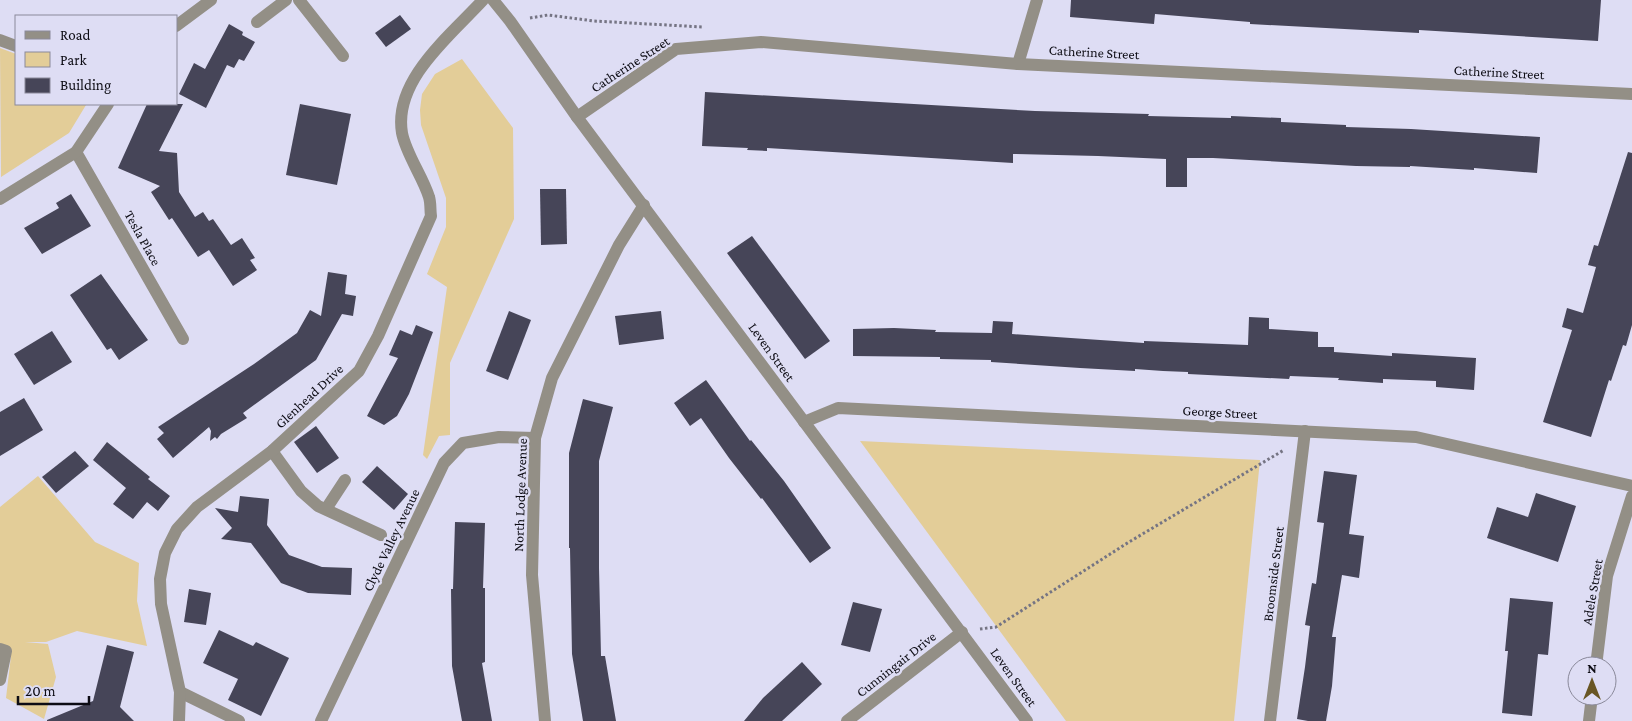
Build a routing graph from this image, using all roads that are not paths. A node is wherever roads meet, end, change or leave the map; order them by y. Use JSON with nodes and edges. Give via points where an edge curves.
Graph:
{"nodes":[{"id":1,"x":211,"y":0,"type":"edge"},
{"id":2,"x":286,"y":0,"type":"edge"},
{"id":3,"x":299,"y":0,"type":"edge"},
{"id":4,"x":483,"y":0,"type":"edge"},
{"id":5,"x":493,"y":0,"type":"edge"},
{"id":6,"x":1037,"y":0,"type":"edge"},
{"id":7,"x":257,"y":22,"type":"dead end"},
{"id":8,"x":178,"y":25,"type":"edge"},
{"id":9,"x":0,"y":40,"type":"edge"},
{"id":10,"x":15,"y":46,"type":"edge"},
{"id":11,"x":343,"y":56,"type":"dead end"},
{"id":12,"x":1018,"y":64,"type":"junction"},
{"id":13,"x":1632,"y":94,"type":"edge"},
{"id":14,"x":107,"y":105,"type":"edge"},
{"id":15,"x":577,"y":117,"type":"junction"},
{"id":16,"x":76,"y":152,"type":"junction"},
{"id":17,"x":0,"y":200,"type":"edge"},
{"id":18,"x":644,"y":205,"type":"junction"},
{"id":19,"x":183,"y":339,"type":"dead end"},
{"id":20,"x":804,"y":422,"type":"junction"},
{"id":21,"x":1304,"y":435,"type":"junction"},
{"id":22,"x":535,"y":438,"type":"junction"},
{"id":23,"x":272,"y":451,"type":"junction"},
{"id":24,"x":346,"y":480,"type":"dead end"},
{"id":25,"x":1632,"y":486,"type":"edge"},
{"id":26,"x":1632,"y":496,"type":"edge"},
{"id":27,"x":326,"y":509,"type":"junction"},
{"id":28,"x":382,"y":534,"type":"dead end"},
{"id":29,"x":962,"y":632,"type":"junction"},
{"id":30,"x":0,"y":649,"type":"edge"},
{"id":31,"x":1597,"y":656,"type":"edge"},
{"id":32,"x":0,"y":680,"type":"edge"},
{"id":33,"x":180,"y":692,"type":"junction"},
{"id":34,"x":1591,"y":706,"type":"edge"},
{"id":35,"x":179,"y":721,"type":"edge"},
{"id":36,"x":239,"y":721,"type":"edge"},
{"id":37,"x":321,"y":721,"type":"edge"},
{"id":38,"x":545,"y":721,"type":"edge"},
{"id":39,"x":847,"y":721,"type":"edge"},
{"id":40,"x":1028,"y":721,"type":"edge"},
{"id":41,"x":1270,"y":721,"type":"edge"},
{"id":42,"x":1589,"y":721,"type":"edge"}],
"edges":[{"from":1,"to":8,"type":"street"},
{"from":2,"to":7,"type":"street"},
{"from":3,"to":11,"type":"street"},
{"from":4,"to":23,"type":"street","name":"Glenhead Drive","via":[[423,64],[408,87],[402,108],[402,133],[430,198],[431,216],[378,336],[359,371]]},
{"from":5,"to":15,"type":"street","name":"Leven Street"},
{"from":6,"to":12,"type":"street"},
{"from":9,"to":10,"type":"street"},
{"from":12,"to":13,"type":"street","name":"Catherine Street"},
{"from":12,"to":15,"type":"street","name":"Catherine Street","via":[[761,42],[676,49]]},
{"from":14,"to":16,"type":"street"},
{"from":15,"to":18,"type":"street","name":"Leven Street"},
{"from":16,"to":17,"type":"street"},
{"from":16,"to":19,"type":"street","name":"Tesla Place"},
{"from":18,"to":20,"type":"street","name":"Leven Street"},
{"from":18,"to":22,"type":"street","name":"North Lodge Avenue","via":[[552,378]]},
{"from":20,"to":21,"type":"street","name":"George Street","via":[[838,408]]},
{"from":20,"to":29,"type":"street","name":"Leven Street"},
{"from":21,"to":25,"type":"street","name":"George Street","via":[[1416,437]]},
{"from":21,"to":41,"type":"street","name":"Broomside Street"},
{"from":22,"to":37,"type":"street","name":"Clyde Valley Avenue","via":[[499,437],[462,443],[444,463]]},
{"from":22,"to":38,"type":"street","name":"North Lodge Avenue","via":[[532,575]]},
{"from":23,"to":27,"type":"street","via":[[301,491]]},
{"from":23,"to":33,"type":"street","name":"Glenhead Drive","via":[[196,507],[177,529],[165,553],[160,579],[161,604]]},
{"from":24,"to":27,"type":"street"},
{"from":26,"to":31,"type":"street","name":"Adele Street","via":[[1607,576]]},
{"from":27,"to":28,"type":"street"},
{"from":29,"to":39,"type":"street","name":"Cunningair Drive"},
{"from":29,"to":40,"type":"street","name":"Leven Street"},
{"from":30,"to":32,"type":"street","via":[[6,651]]},
{"from":33,"to":35,"type":"street","name":"Glenhead Drive"},
{"from":33,"to":36,"type":"street"},
{"from":34,"to":42,"type":"street"}]}
